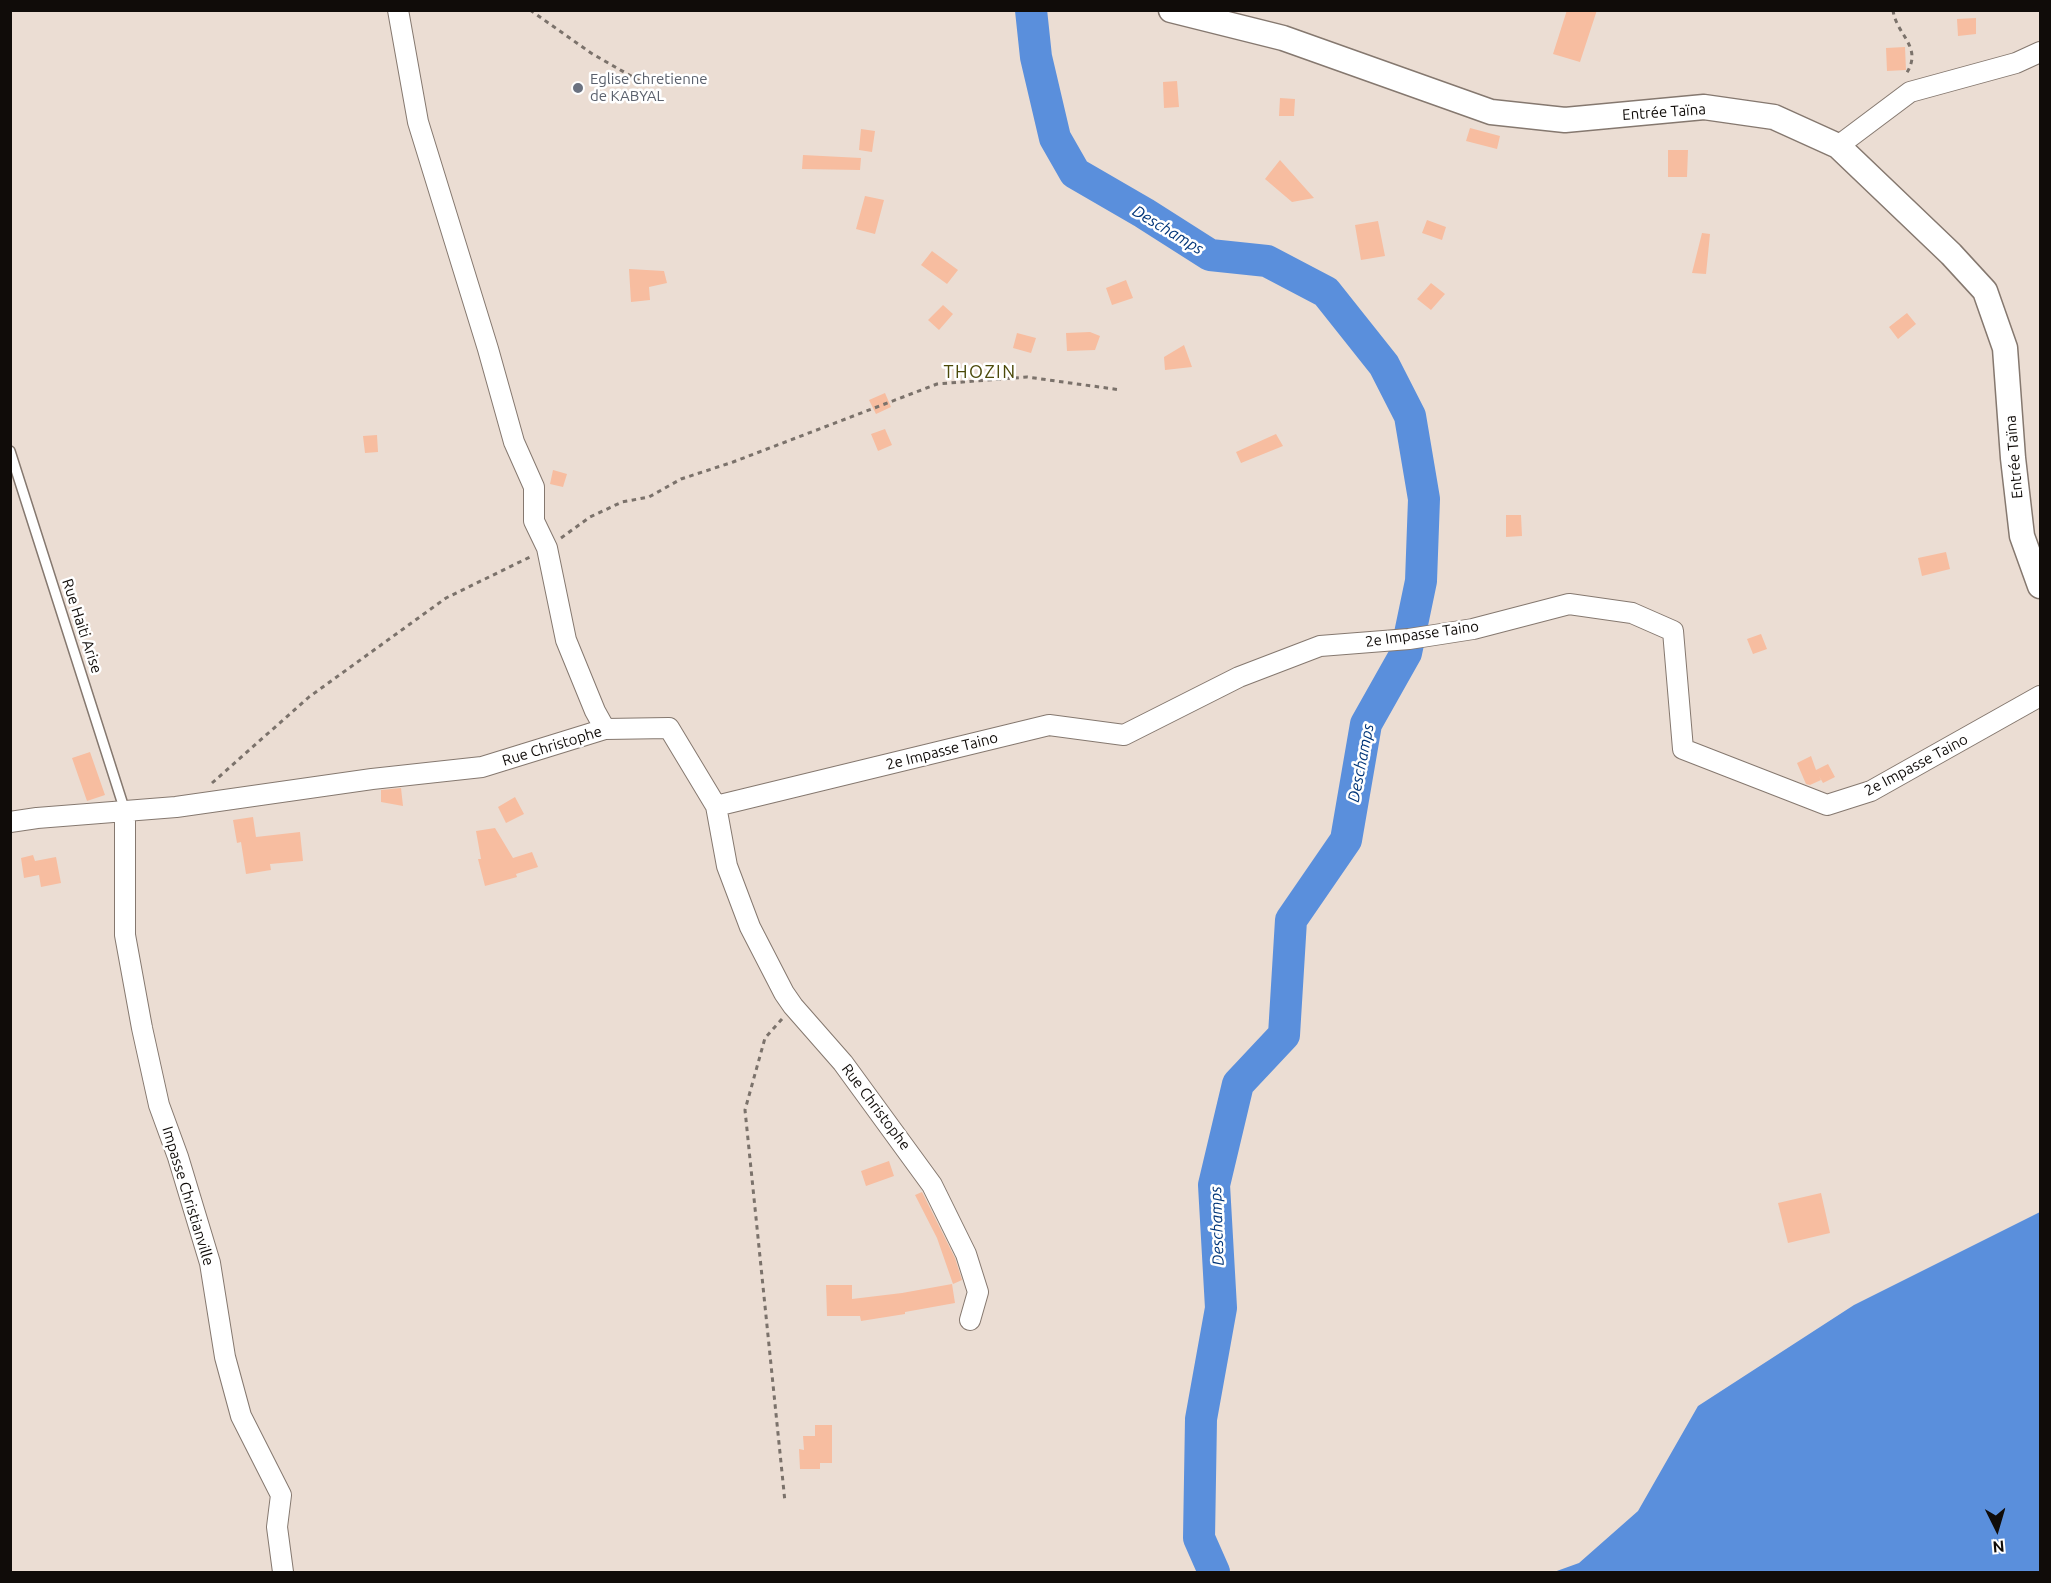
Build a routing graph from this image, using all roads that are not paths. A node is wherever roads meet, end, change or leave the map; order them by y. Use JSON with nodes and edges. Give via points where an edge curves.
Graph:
{"nodes":[{"id":1,"x":398,"y":10,"type":"edge"},
{"id":2,"x":1171,"y":10,"type":"edge"},
{"id":3,"x":2040,"y":52,"type":"edge"},
{"id":4,"x":1838,"y":146,"type":"junction"},
{"id":5,"x":10,"y":451,"type":"edge"},
{"id":6,"x":2040,"y":586,"type":"edge"},
{"id":7,"x":2040,"y":696,"type":"edge"},
{"id":8,"x":605,"y":729,"type":"junction"},
{"id":9,"x":716,"y":806,"type":"junction"},
{"id":10,"x":125,"y":811,"type":"junction"},
{"id":11,"x":10,"y":822,"type":"edge"},
{"id":12,"x":970,"y":1320,"type":"dead end"},
{"id":13,"x":283,"y":1572,"type":"edge"}],
"edges":[{"from":1,"to":8,"type":"street","via":[[418,122],[514,442],[534,486],[534,521],[547,548],[566,640]]},
{"from":2,"to":4,"type":"street","name":"Entrée Taïna","via":[[1283,38],[1491,112],[1565,120],[1704,107],[1773,117]]},
{"from":3,"to":4,"type":"street","via":[[2016,63],[1910,92]]},
{"from":4,"to":6,"type":"street","name":"Entrée Taïna","via":[[1985,291],[2005,348],[2022,536]]},
{"from":5,"to":10,"type":"lane","name":"Rue Haiti Arise"},
{"from":7,"to":9,"type":"street","name":"2e Impasse Taino","via":[[1872,791],[1827,806],[1683,749],[1673,631],[1632,613],[1569,604],[1473,629],[1320,646],[1239,677],[1124,735],[1049,725]]},
{"from":8,"to":9,"type":"street","name":"Rue Christophe","via":[[669,728]]},
{"from":8,"to":10,"type":"street","name":"Rue Christophe","via":[[482,767]]},
{"from":9,"to":12,"type":"street","name":"Rue Christophe","via":[[727,866],[746,917],[784,993],[843,1062],[932,1185],[966,1254],[978,1292]]},
{"from":10,"to":11,"type":"street","name":"Rue Christophe"},
{"from":10,"to":13,"type":"street","name":"Impasse Christianville","via":[[125,935],[142,1028],[159,1105],[210,1263],[225,1358],[242,1416],[281,1495],[277,1527]]}]}
